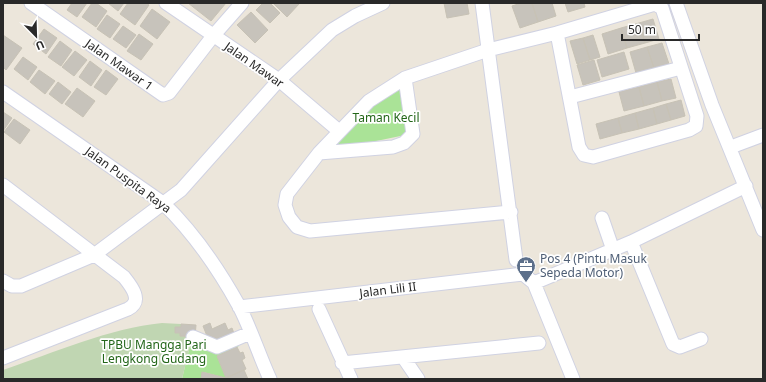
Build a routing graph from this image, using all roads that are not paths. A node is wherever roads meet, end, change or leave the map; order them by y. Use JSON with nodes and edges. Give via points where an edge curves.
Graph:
{"nodes":[{"id":1,"x":31,"y":3,"type":"edge"},
{"id":2,"x":166,"y":3,"type":"edge"},
{"id":3,"x":242,"y":3,"type":"edge"},
{"id":4,"x":383,"y":3,"type":"edge"},
{"id":5,"x":482,"y":3,"type":"edge"},
{"id":6,"x":676,"y":3,"type":"edge"},
{"id":7,"x":556,"y":33,"type":"junction"},
{"id":8,"x":213,"y":36,"type":"junction"},
{"id":9,"x":488,"y":50,"type":"junction"},
{"id":10,"x":682,"y":68,"type":"junction"},
{"id":11,"x":405,"y":78,"type":"junction"},
{"id":12,"x":278,"y":80,"type":"junction"},
{"id":13,"x":3,"y":92,"type":"edge"},
{"id":14,"x":570,"y":97,"type":"junction"},
{"id":15,"x":339,"y":131,"type":"junction"},
{"id":16,"x":763,"y":135,"type":"edge"},
{"id":17,"x":731,"y":148,"type":"junction"},
{"id":18,"x":319,"y":153,"type":"junction"},
{"id":19,"x":3,"y":185,"type":"edge"},
{"id":20,"x":746,"y":186,"type":"junction"},
{"id":21,"x":163,"y":203,"type":"junction"},
{"id":22,"x":511,"y":212,"type":"junction"},
{"id":23,"x":602,"y":218,"type":"dead end"},
{"id":24,"x":763,"y":230,"type":"edge"},
{"id":25,"x":631,"y":242,"type":"junction"},
{"id":26,"x":613,"y":250,"type":"junction"},
{"id":27,"x":94,"y":255,"type":"junction"},
{"id":28,"x":516,"y":260,"type":"dead end"},
{"id":29,"x":3,"y":281,"type":"edge"},
{"id":30,"x":534,"y":283,"type":"junction"},
{"id":31,"x":239,"y":307,"type":"junction"},
{"id":32,"x":319,"y":309,"type":"dead end"},
{"id":33,"x":250,"y":333,"type":"junction"},
{"id":34,"x":193,"y":336,"type":"dead end"},
{"id":35,"x":701,"y":339,"type":"dead end"},
{"id":36,"x":539,"y":343,"type":"dead end"},
{"id":37,"x":403,"y":357,"type":"junction"},
{"id":38,"x":3,"y":358,"type":"edge"},
{"id":39,"x":342,"y":363,"type":"junction"},
{"id":40,"x":270,"y":379,"type":"edge"},
{"id":41,"x":351,"y":379,"type":"edge"},
{"id":42,"x":418,"y":379,"type":"edge"},
{"id":43,"x":573,"y":379,"type":"edge"}],
"edges":[{"from":1,"to":8,"type":"street","name":"Jalan Mawar 1","via":[[163,95],[169,93]]},
{"from":2,"to":8,"type":"street","name":"Jalan Mawar"},
{"from":3,"to":8,"type":"street"},
{"from":4,"to":12,"type":"street","via":[[332,30]]},
{"from":5,"to":9,"type":"street"},
{"from":6,"to":17,"type":"street","via":[[712,105]]},
{"from":7,"to":9,"type":"street"},
{"from":7,"to":10,"type":"street","via":[[658,5],[662,8]]},
{"from":7,"to":14,"type":"street"},
{"from":8,"to":12,"type":"street","name":"Jalan Mawar"},
{"from":9,"to":11,"type":"street"},
{"from":9,"to":22,"type":"street"},
{"from":10,"to":14,"type":"street"},
{"from":10,"to":14,"type":"street","via":[[697,116],[696,126],[593,157],[584,155],[579,147]]},
{"from":11,"to":15,"type":"street","via":[[369,101]]},
{"from":11,"to":18,"type":"street","via":[[413,134],[410,139],[393,147]]},
{"from":12,"to":15,"type":"street","name":"Jalan Mawar"},
{"from":12,"to":21,"type":"street","via":[[181,190]]},
{"from":13,"to":21,"type":"street","name":"Jalan Puspita Raya"},
{"from":15,"to":18,"type":"street"},
{"from":16,"to":17,"type":"street"},
{"from":17,"to":20,"type":"street"},
{"from":18,"to":22,"type":"street","via":[[287,194],[285,205],[289,217],[297,227],[310,231]]},
{"from":19,"to":27,"type":"street"},
{"from":20,"to":24,"type":"street"},
{"from":20,"to":25,"type":"street"},
{"from":21,"to":27,"type":"street"},
{"from":21,"to":31,"type":"street","name":"Jalan Puspita Raya","via":[[184,223],[202,246]]},
{"from":22,"to":28,"type":"street"},
{"from":23,"to":26,"type":"street"},
{"from":25,"to":26,"type":"street"},
{"from":25,"to":35,"type":"street","via":[[675,346],[680,347]]},
{"from":26,"to":30,"type":"street"},
{"from":27,"to":29,"type":"street","via":[[21,286],[12,286]]},
{"from":27,"to":38,"type":"street","via":[[130,285],[135,294],[134,306]]},
{"from":30,"to":31,"type":"street","name":"Jalan Lili II","via":[[527,276],[517,274]]},
{"from":30,"to":43,"type":"street"},
{"from":31,"to":33,"type":"street","name":"Jalan Puspita Raya"},
{"from":32,"to":39,"type":"street"},
{"from":33,"to":34,"type":"street","via":[[217,347]]},
{"from":33,"to":40,"type":"street","name":"Jalan Puspita Raya"},
{"from":36,"to":37,"type":"street"},
{"from":37,"to":39,"type":"street"},
{"from":37,"to":42,"type":"street"},
{"from":39,"to":41,"type":"street"}]}
